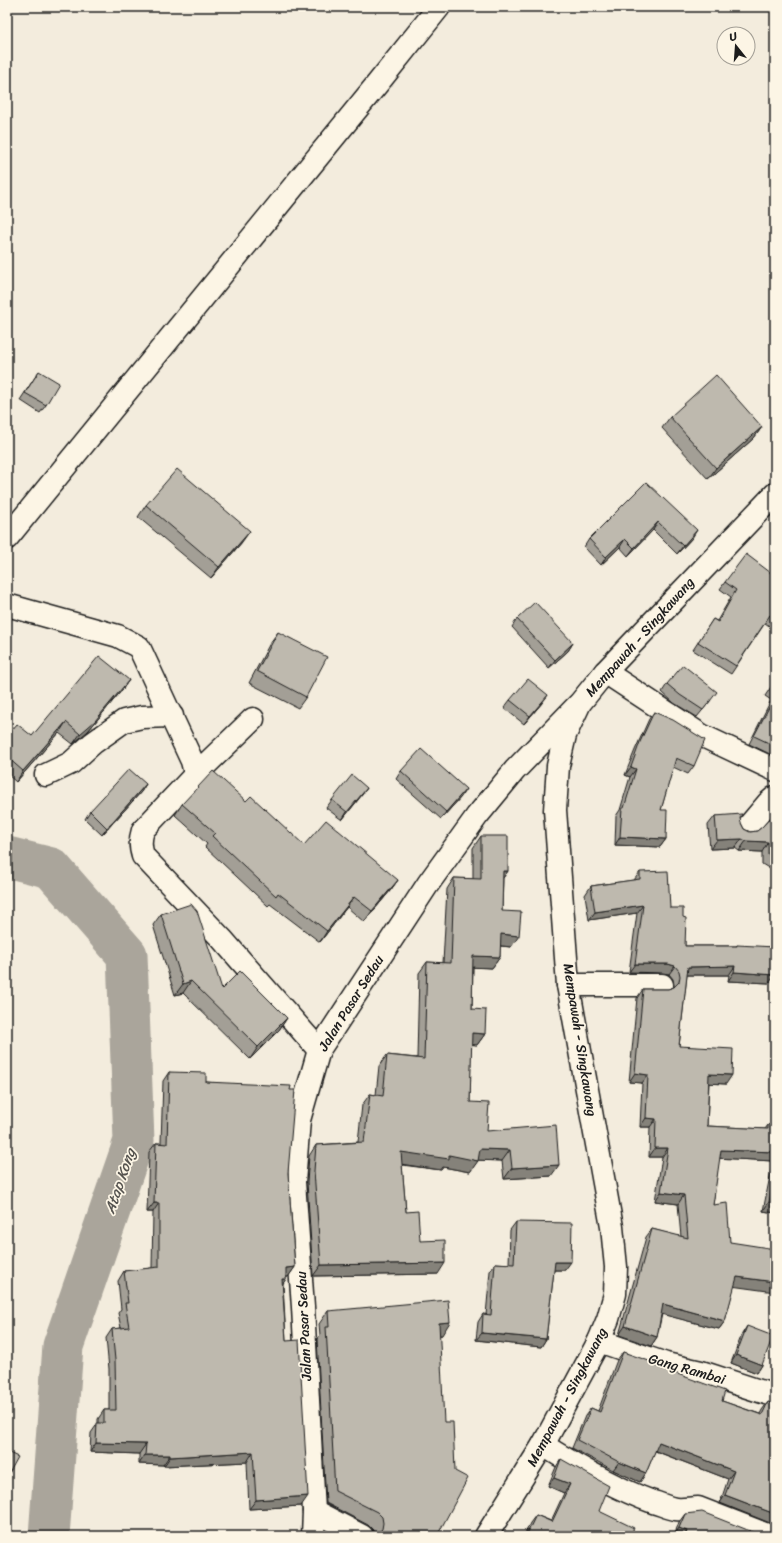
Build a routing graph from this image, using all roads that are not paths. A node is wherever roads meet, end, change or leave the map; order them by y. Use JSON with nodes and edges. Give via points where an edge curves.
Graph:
{"nodes":[{"id":1,"x":439,"y":7,"type":"edge"},
{"id":2,"x":775,"y":494,"type":"edge"},
{"id":3,"x":7,"y":538,"type":"edge"},
{"id":4,"x":7,"y":605,"type":"edge"},
{"id":5,"x":605,"y":672,"type":"junction"},
{"id":6,"x":580,"y":703,"type":"junction"},
{"id":7,"x":172,"y":716,"type":"junction"},
{"id":8,"x":253,"y":719,"type":"dead end"},
{"id":9,"x":775,"y":770,"type":"edge"},
{"id":10,"x":46,"y":775,"type":"dead end"},
{"id":11,"x":194,"y":776,"type":"junction"},
{"id":12,"x":775,"y":797,"type":"edge"},
{"id":13,"x":746,"y":829,"type":"edge"},
{"id":14,"x":568,"y":985,"type":"junction"},
{"id":15,"x":662,"y":985,"type":"dead end"},
{"id":16,"x":319,"y":1050,"type":"junction"},
{"id":17,"x":599,"y":1341,"type":"junction"},
{"id":18,"x":775,"y":1396,"type":"edge"},
{"id":19,"x":543,"y":1445,"type":"junction"},
{"id":20,"x":314,"y":1511,"type":"junction"},
{"id":21,"x":313,"y":1536,"type":"edge"},
{"id":22,"x":362,"y":1536,"type":"edge"},
{"id":23,"x":486,"y":1536,"type":"edge"},
{"id":24,"x":770,"y":1536,"type":"edge"}],
"edges":[{"from":1,"to":3,"type":"main road"},
{"from":2,"to":5,"type":"main road","name":"Mempawah - Singkawang"},
{"from":4,"to":7,"type":"main road","via":[[118,636],[139,647]]},
{"from":5,"to":6,"type":"main road","name":"Mempawah - Singkawang"},
{"from":5,"to":9,"type":"main road","via":[[701,735]]},
{"from":6,"to":14,"type":"main road","name":"Mempawah - Singkawang","via":[[565,735],[558,766],[555,810]]},
{"from":6,"to":16,"type":"main road","name":"Jalan Pasar Sedau","via":[[515,770],[476,816]]},
{"from":7,"to":10,"type":"main road","via":[[142,717],[124,721],[93,742],[71,763]]},
{"from":7,"to":11,"type":"main road","via":[[192,761]]},
{"from":8,"to":11,"type":"main road"},
{"from":11,"to":16,"type":"main road","via":[[143,830],[140,837],[143,856],[222,939]]},
{"from":12,"to":13,"type":"main road"},
{"from":14,"to":15,"type":"main road"},
{"from":14,"to":17,"type":"main road","name":"Mempawah - Singkawang","via":[[612,1227],[616,1267],[615,1294]]},
{"from":16,"to":20,"type":"main road","name":"Jalan Pasar Sedau","via":[[299,1120],[294,1182]]},
{"from":17,"to":18,"type":"main road","name":"Gang Rambai"},
{"from":17,"to":19,"type":"main road","name":"Mempawah - Singkawang"},
{"from":19,"to":23,"type":"main road","name":"Mempawah - Singkawang"},
{"from":19,"to":24,"type":"main road","via":[[585,1471],[635,1495],[670,1508],[698,1508]]},
{"from":20,"to":21,"type":"main road","name":"Jalan Pasar Sedau"},
{"from":20,"to":22,"type":"main road"}]}
